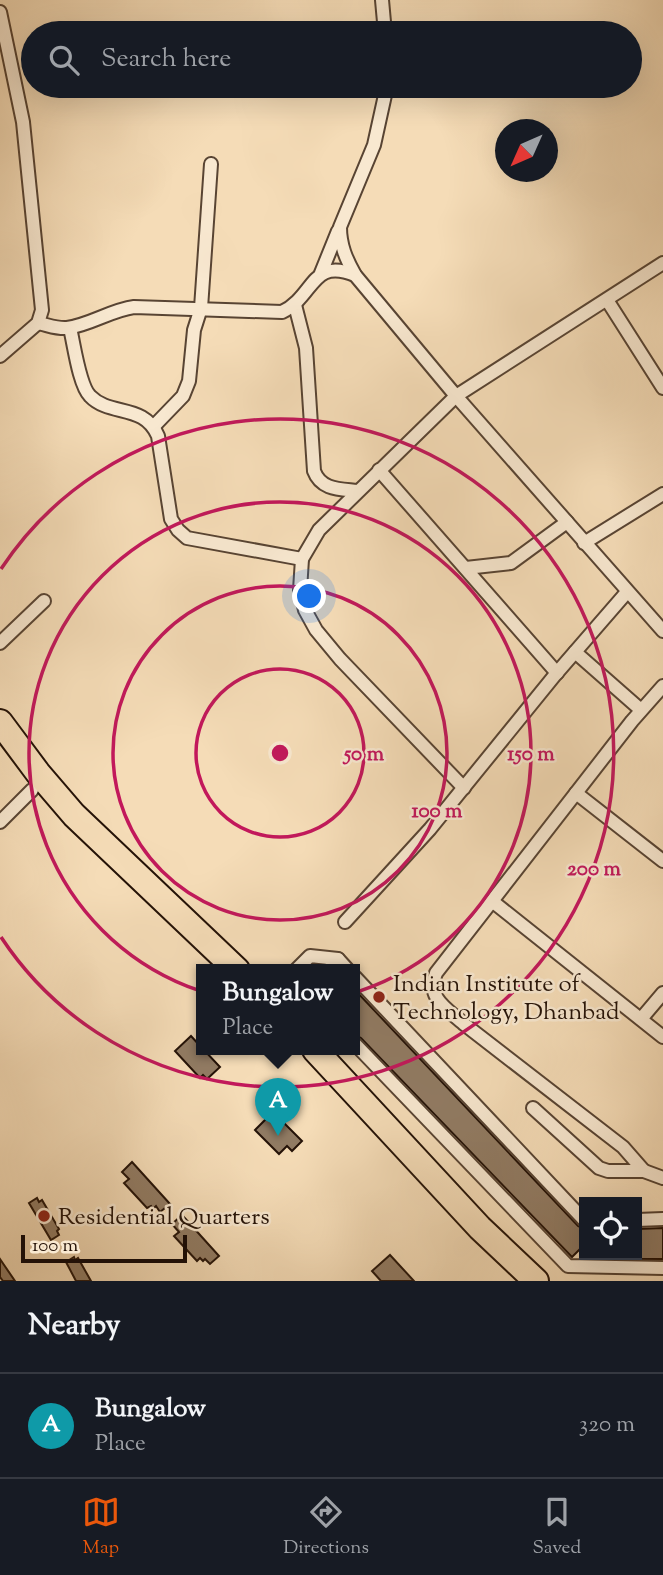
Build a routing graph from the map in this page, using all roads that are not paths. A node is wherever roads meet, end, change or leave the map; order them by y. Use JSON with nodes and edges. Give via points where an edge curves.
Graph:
{"nodes":[{"id":1,"x":382,"y":0,"type":"edge"},
{"id":2,"x":0,"y":12,"type":"edge"},
{"id":3,"x":384,"y":21,"type":"edge"},
{"id":4,"x":384,"y":98,"type":"edge"},
{"id":5,"x":211,"y":164,"type":"dead end"},
{"id":6,"x":340,"y":227,"type":"junction"},
{"id":7,"x":663,"y":263,"type":"edge"},
{"id":8,"x":321,"y":273,"type":"junction"},
{"id":9,"x":355,"y":275,"type":"junction"},
{"id":10,"x":607,"y":300,"type":"junction"},
{"id":11,"x":295,"y":305,"type":"junction"},
{"id":12,"x":201,"y":309,"type":"junction"},
{"id":13,"x":38,"y":323,"type":"junction"},
{"id":14,"x":70,"y":328,"type":"junction"},
{"id":15,"x":3,"y":348,"type":"edge"},
{"id":16,"x":663,"y":388,"type":"edge"},
{"id":17,"x":456,"y":396,"type":"junction"},
{"id":18,"x":154,"y":426,"type":"junction"},
{"id":19,"x":379,"y":470,"type":"junction"},
{"id":20,"x":357,"y":491,"type":"junction"},
{"id":21,"x":663,"y":494,"type":"edge"},
{"id":22,"x":567,"y":522,"type":"junction"},
{"id":23,"x":584,"y":543,"type":"junction"},
{"id":24,"x":302,"y":559,"type":"junction"},
{"id":25,"x":466,"y":568,"type":"junction"},
{"id":26,"x":626,"y":592,"type":"junction"},
{"id":27,"x":44,"y":601,"type":"dead end"},
{"id":28,"x":663,"y":631,"type":"edge"},
{"id":29,"x":0,"y":643,"type":"edge"},
{"id":30,"x":575,"y":652,"type":"junction"},
{"id":31,"x":557,"y":673,"type":"junction"},
{"id":32,"x":663,"y":686,"type":"edge"},
{"id":33,"x":641,"y":710,"type":"junction"},
{"id":34,"x":0,"y":722,"type":"edge"},
{"id":35,"x":0,"y":749,"type":"edge"},
{"id":36,"x":464,"y":788,"type":"junction"},
{"id":37,"x":32,"y":790,"type":"junction"},
{"id":38,"x":576,"y":793,"type":"junction"},
{"id":39,"x":0,"y":822,"type":"edge"},
{"id":40,"x":663,"y":861,"type":"edge"},
{"id":41,"x":492,"y":901,"type":"junction"},
{"id":42,"x":345,"y":922,"type":"dead end"},
{"id":43,"x":338,"y":959,"type":"junction"},
{"id":44,"x":211,"y":964,"type":"edge"},
{"id":45,"x":231,"y":964,"type":"edge"},
{"id":46,"x":302,"y":964,"type":"edge"},
{"id":47,"x":333,"y":964,"type":"edge"},
{"id":48,"x":343,"y":964,"type":"edge"},
{"id":49,"x":360,"y":983,"type":"edge"},
{"id":50,"x":663,"y":993,"type":"edge"},
{"id":51,"x":641,"y":1020,"type":"junction"},
{"id":52,"x":663,"y":1037,"type":"edge"},
{"id":53,"x":360,"y":1049,"type":"edge"},
{"id":54,"x":302,"y":1055,"type":"edge"},
{"id":55,"x":320,"y":1055,"type":"edge"},
{"id":56,"x":533,"y":1108,"type":"dead end"},
{"id":57,"x":644,"y":1171,"type":"junction"},
{"id":58,"x":663,"y":1178,"type":"edge"},
{"id":59,"x":579,"y":1215,"type":"edge"},
{"id":60,"x":663,"y":1219,"type":"edge"},
{"id":61,"x":642,"y":1220,"type":"edge"},
{"id":62,"x":663,"y":1268,"type":"edge"},
{"id":63,"x":513,"y":1281,"type":"edge"},
{"id":64,"x":536,"y":1281,"type":"edge"}],
"edges":[{"from":1,"to":3,"type":"street"},
{"from":2,"to":13,"type":"street","via":[[23,122],[42,310]]},
{"from":4,"to":6,"type":"street","via":[[374,145]]},
{"from":5,"to":12,"type":"street"},
{"from":6,"to":8,"type":"street"},
{"from":6,"to":9,"type":"street"},
{"from":7,"to":10,"type":"street"},
{"from":8,"to":9,"type":"street","via":[[332,268]]},
{"from":8,"to":11,"type":"street"},
{"from":9,"to":17,"type":"street"},
{"from":10,"to":16,"type":"street"},
{"from":10,"to":17,"type":"street"},
{"from":11,"to":12,"type":"street","via":[[276,313]]},
{"from":11,"to":20,"type":"street","via":[[306,348],[314,471],[326,486]]},
{"from":12,"to":14,"type":"street","via":[[119,309]]},
{"from":12,"to":18,"type":"street","via":[[183,396]]},
{"from":13,"to":14,"type":"street"},
{"from":13,"to":15,"type":"street"},
{"from":14,"to":18,"type":"street","via":[[90,396]]},
{"from":17,"to":19,"type":"street"},
{"from":17,"to":22,"type":"street"},
{"from":18,"to":24,"type":"street","via":[[177,530],[187,538]]},
{"from":19,"to":20,"type":"street"},
{"from":19,"to":25,"type":"street"},
{"from":20,"to":24,"type":"street","via":[[319,530]]},
{"from":21,"to":23,"type":"street"},
{"from":22,"to":23,"type":"street"},
{"from":22,"to":25,"type":"street","via":[[511,563]]},
{"from":23,"to":26,"type":"street"},
{"from":24,"to":36,"type":"street","via":[[300,590],[316,630]]},
{"from":25,"to":31,"type":"street"},
{"from":26,"to":28,"type":"street"},
{"from":26,"to":30,"type":"street"},
{"from":27,"to":29,"type":"street"},
{"from":30,"to":31,"type":"street"},
{"from":30,"to":33,"type":"street"},
{"from":31,"to":36,"type":"street"},
{"from":32,"to":33,"type":"street"},
{"from":33,"to":38,"type":"street"},
{"from":34,"to":45,"type":"highway","via":[[74,815]]},
{"from":35,"to":37,"type":"highway"},
{"from":36,"to":42,"type":"street"},
{"from":37,"to":39,"type":"street"},
{"from":37,"to":44,"type":"highway","via":[[95,858]]},
{"from":38,"to":40,"type":"street"},
{"from":38,"to":41,"type":"street"},
{"from":41,"to":51,"type":"street"},
{"from":41,"to":57,"type":"street","via":[[436,973],[433,993],[464,1024],[623,1147]]},
{"from":43,"to":46,"type":"street","via":[[310,956]]},
{"from":43,"to":47,"type":"street"},
{"from":43,"to":48,"type":"street"},
{"from":49,"to":59,"type":"street"},
{"from":50,"to":51,"type":"street"},
{"from":51,"to":52,"type":"street"},
{"from":53,"to":62,"type":"street","via":[[568,1266]]},
{"from":54,"to":63,"type":"highway"},
{"from":55,"to":64,"type":"highway","via":[[480,1228]]},
{"from":56,"to":57,"type":"street","via":[[599,1168]]},
{"from":57,"to":58,"type":"street"},
{"from":60,"to":61,"type":"street"}]}
